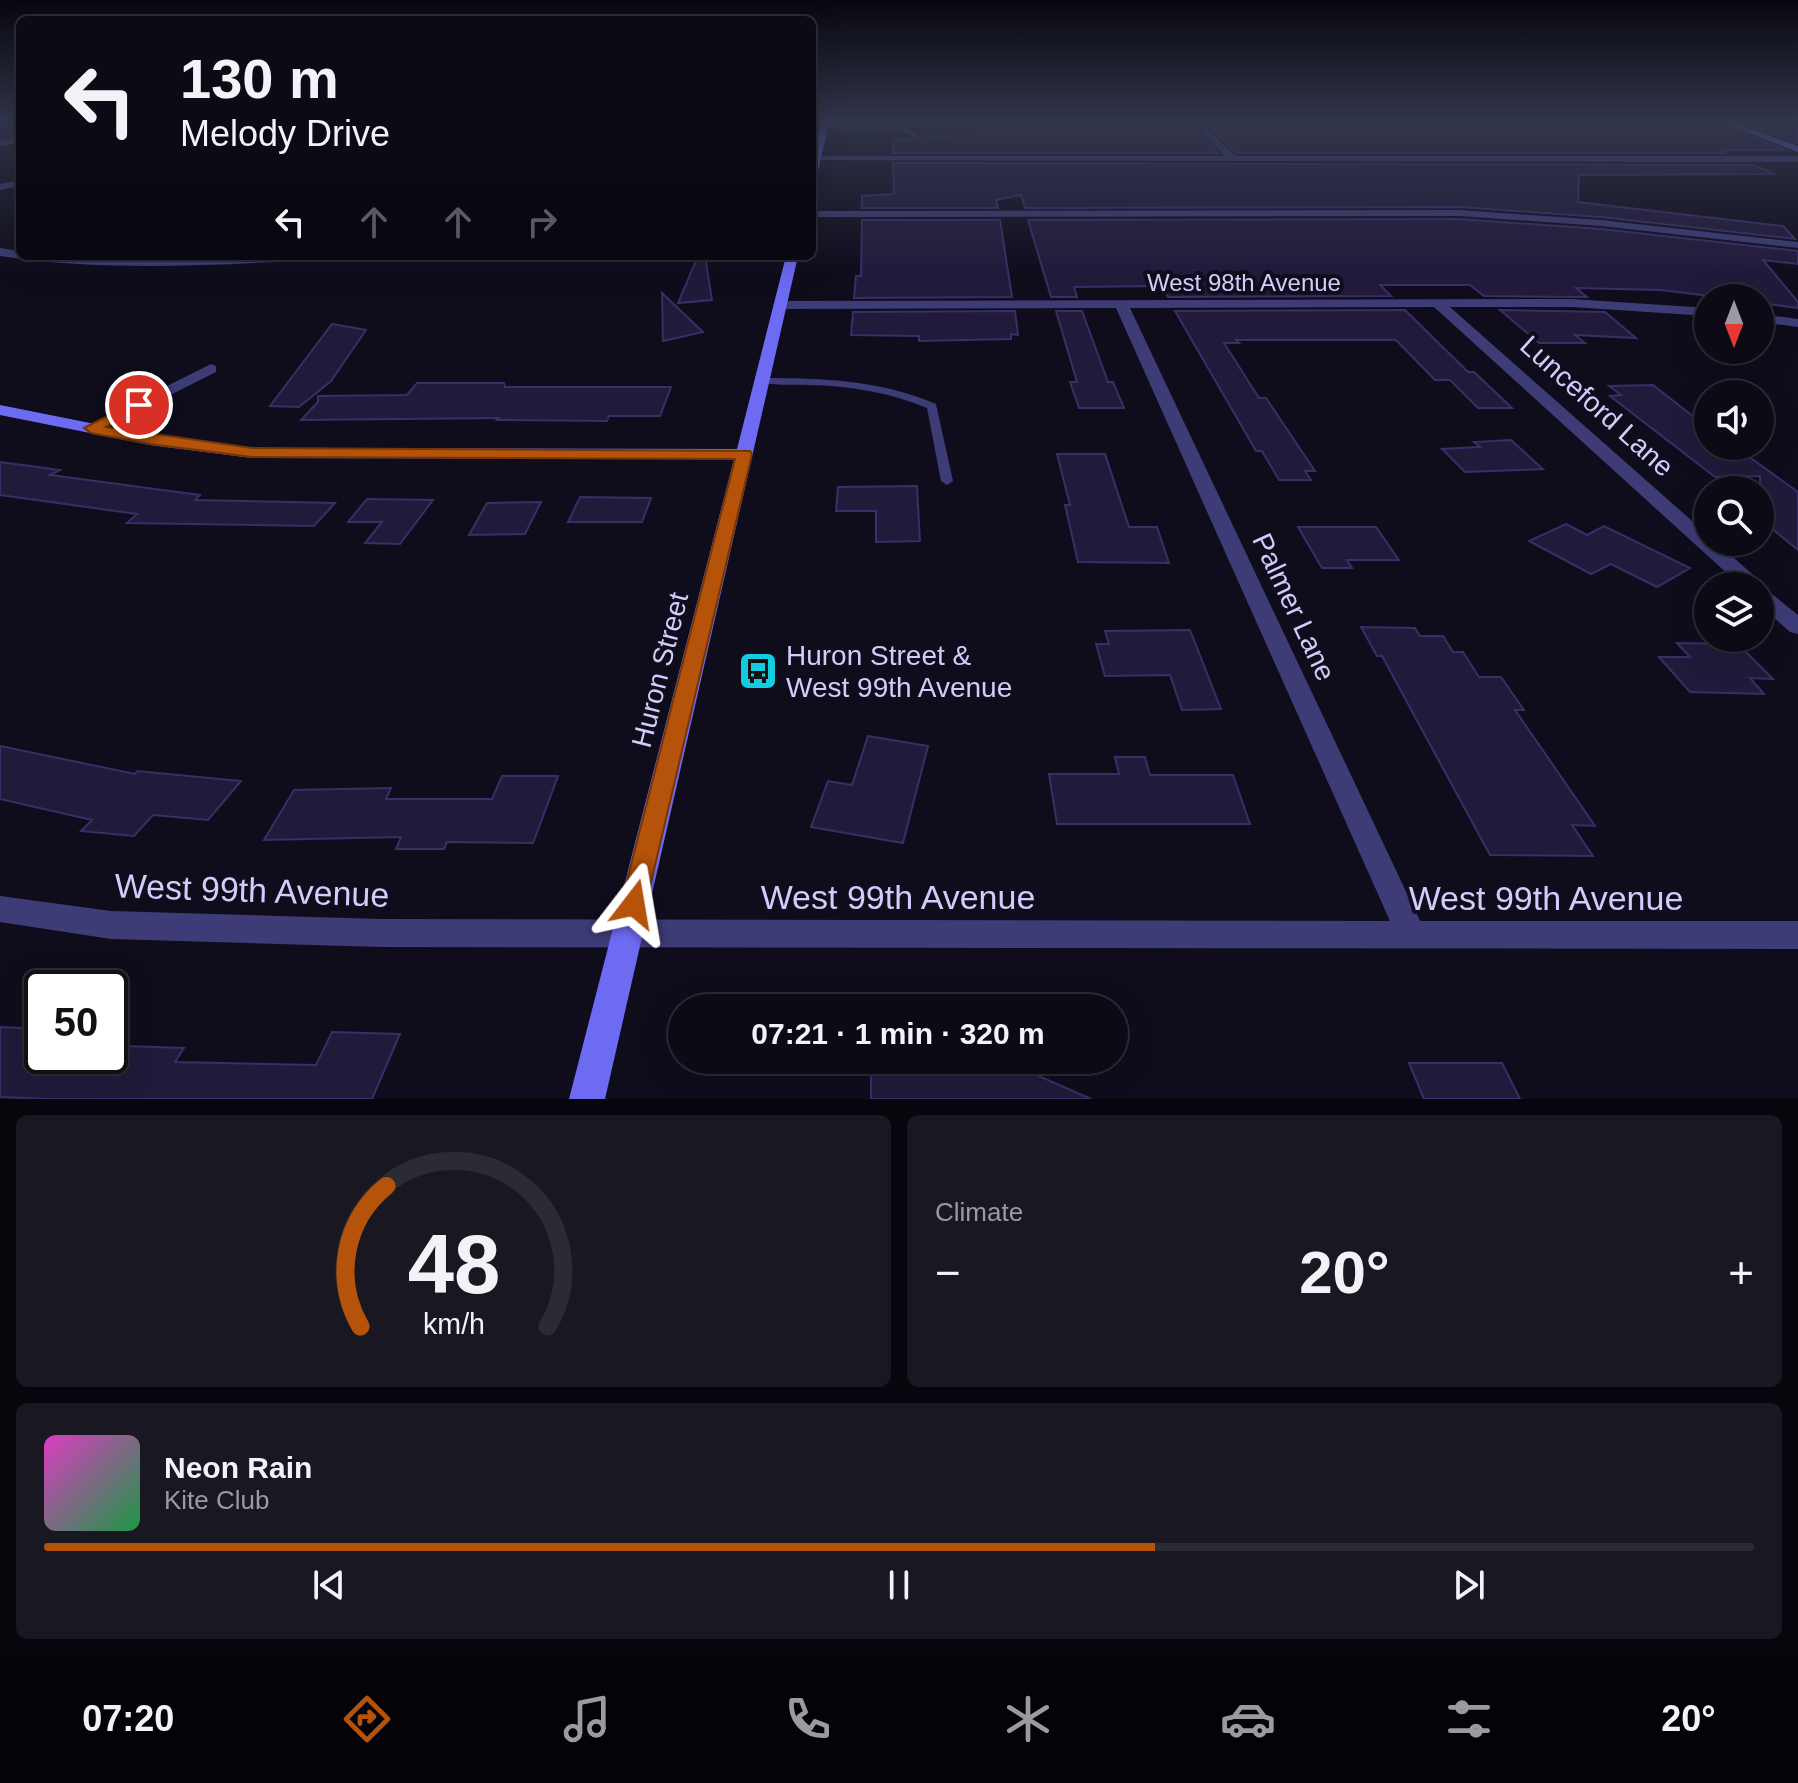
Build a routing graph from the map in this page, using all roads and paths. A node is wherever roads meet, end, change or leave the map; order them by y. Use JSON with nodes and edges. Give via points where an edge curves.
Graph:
{"nodes":[{"id":1,"x":816,"y":214,"type":"edge"},
{"id":2,"x":1798,"y":245,"type":"edge"},
{"id":3,"x":91,"y":260,"type":"edge"},
{"id":4,"x":167,"y":260,"type":"edge"},
{"id":5,"x":240,"y":260,"type":"edge"},
{"id":6,"x":791,"y":260,"type":"edge"},
{"id":7,"x":160,"y":264,"type":"junction"},
{"id":8,"x":1437,"y":303,"type":"junction"},
{"id":9,"x":1121,"y":304,"type":"junction"},
{"id":10,"x":780,"y":305,"type":"junction"},
{"id":11,"x":1694,"y":311,"type":"edge"},
{"id":12,"x":1774,"y":320,"type":"edge"},
{"id":13,"x":1798,"y":323,"type":"edge"},
{"id":14,"x":211,"y":369,"type":"dead end"},
{"id":15,"x":762,"y":381,"type":"junction"},
{"id":16,"x":0,"y":410,"type":"edge"},
{"id":17,"x":91,"y":428,"type":"junction"},
{"id":18,"x":744,"y":454,"type":"junction"},
{"id":19,"x":947,"y":481,"type":"dead end"},
{"id":20,"x":1737,"y":572,"type":"edge"},
{"id":21,"x":1774,"y":606,"type":"edge"},
{"id":22,"x":1798,"y":627,"type":"edge"},
{"id":23,"x":0,"y":909,"type":"edge"},
{"id":24,"x":627,"y":935,"type":"junction"},
{"id":25,"x":1798,"y":935,"type":"edge"},
{"id":26,"x":1412,"y":936,"type":"junction"},
{"id":27,"x":587,"y":1099,"type":"edge"}],
"edges":[{"from":1,"to":2,"type":"street","via":[[1459,213]]},
{"from":3,"to":7,"type":"street"},
{"from":4,"to":7,"type":"street"},
{"from":5,"to":7,"type":"street"},
{"from":6,"to":10,"type":"main road","name":"Huron Street"},
{"from":8,"to":9,"type":"street","name":"West 98th Avenue"},
{"from":8,"to":11,"type":"street","name":"West 98th Avenue","via":[[1597,303]]},
{"from":8,"to":20,"type":"street","name":"Lunceford Lane"},
{"from":9,"to":10,"type":"street","name":"West 98th Avenue"},
{"from":9,"to":26,"type":"street","name":"Palmer Lane"},
{"from":10,"to":15,"type":"main road","name":"Huron Street"},
{"from":12,"to":13,"type":"street"},
{"from":14,"to":17,"type":"street"},
{"from":15,"to":18,"type":"main road","name":"Huron Street"},
{"from":15,"to":19,"type":"lane","via":[[877,387],[932,406]]},
{"from":16,"to":17,"type":"main road"},
{"from":17,"to":18,"type":"main road","via":[[252,453]]},
{"from":18,"to":24,"type":"main road","name":"Huron Street"},
{"from":21,"to":22,"type":"street"},
{"from":23,"to":24,"type":"street","name":"West 99th Avenue","via":[[111,925],[203,930]]},
{"from":24,"to":26,"type":"street","name":"West 99th Avenue"},
{"from":24,"to":27,"type":"main road","name":"Huron Street"},
{"from":25,"to":26,"type":"street","name":"West 99th Avenue"}]}
